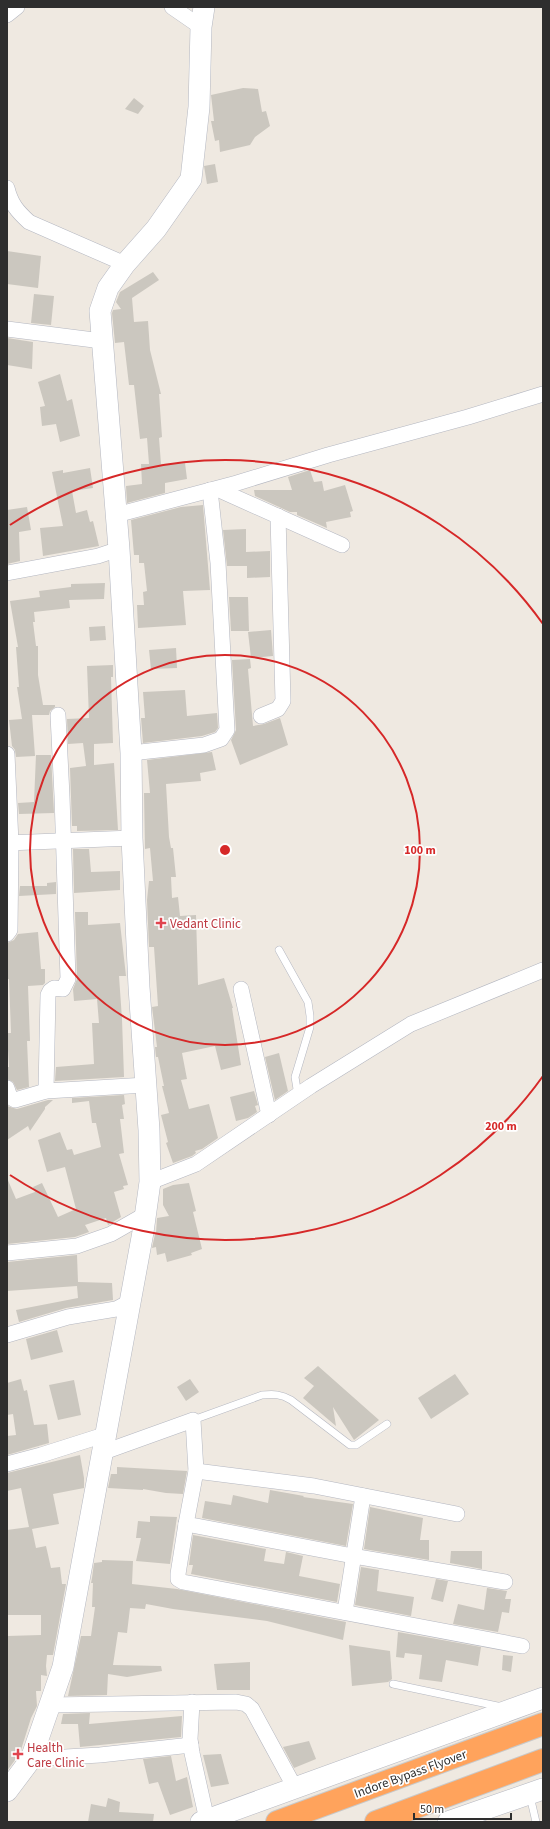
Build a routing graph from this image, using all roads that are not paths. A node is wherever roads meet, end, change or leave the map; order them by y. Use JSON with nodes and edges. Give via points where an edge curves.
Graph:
{"nodes":[{"id":1,"x":17,"y":7,"type":"edge"},
{"id":2,"x":172,"y":7,"type":"edge"},
{"id":3,"x":204,"y":7,"type":"edge"},
{"id":4,"x":7,"y":15,"type":"edge"},
{"id":5,"x":201,"y":27,"type":"junction"},
{"id":6,"x":7,"y":188,"type":"edge"},
{"id":7,"x":125,"y":264,"type":"junction"},
{"id":8,"x":7,"y":329,"type":"edge"},
{"id":9,"x":102,"y":341,"type":"junction"},
{"id":10,"x":543,"y":394,"type":"edge"},
{"id":11,"x":214,"y":490,"type":"junction"},
{"id":12,"x":116,"y":515,"type":"junction"},
{"id":13,"x":278,"y":516,"type":"junction"},
{"id":14,"x":342,"y":545,"type":"dead end"},
{"id":15,"x":119,"y":549,"type":"junction"},
{"id":16,"x":7,"y":572,"type":"edge"},
{"id":17,"x":58,"y":715,"type":"dead end"},
{"id":18,"x":261,"y":716,"type":"dead end"},
{"id":19,"x":131,"y":753,"type":"junction"},
{"id":20,"x":7,"y":754,"type":"edge"},
{"id":21,"x":132,"y":838,"type":"junction"},
{"id":22,"x":64,"y":841,"type":"junction"},
{"id":23,"x":9,"y":843,"type":"edge"},
{"id":24,"x":7,"y":934,"type":"edge"},
{"id":25,"x":279,"y":950,"type":"dead end"},
{"id":26,"x":543,"y":970,"type":"edge"},
{"id":27,"x":241,"y":989,"type":"dead end"},
{"id":28,"x":146,"y":1085,"type":"junction"},
{"id":29,"x":7,"y":1088,"type":"edge"},
{"id":30,"x":46,"y":1091,"type":"junction"},
{"id":31,"x":298,"y":1095,"type":"junction"},
{"id":32,"x":269,"y":1115,"type":"junction"},
{"id":33,"x":150,"y":1182,"type":"junction"},
{"id":34,"x":146,"y":1214,"type":"junction"},
{"id":35,"x":7,"y":1253,"type":"edge"},
{"id":36,"x":131,"y":1301,"type":"junction"},
{"id":37,"x":7,"y":1335,"type":"edge"},
{"id":38,"x":193,"y":1420,"type":"junction"},
{"id":39,"x":387,"y":1424,"type":"dead end"},
{"id":40,"x":105,"y":1443,"type":"junction"},
{"id":41,"x":7,"y":1464,"type":"edge"},
{"id":42,"x":196,"y":1471,"type":"junction"},
{"id":43,"x":363,"y":1496,"type":"junction"},
{"id":44,"x":457,"y":1514,"type":"dead end"},
{"id":45,"x":186,"y":1524,"type":"junction"},
{"id":46,"x":353,"y":1556,"type":"junction"},
{"id":47,"x":505,"y":1582,"type":"dead end"},
{"id":48,"x":345,"y":1612,"type":"junction"},
{"id":49,"x":522,"y":1646,"type":"dead end"},
{"id":50,"x":393,"y":1684,"type":"dead end"},
{"id":51,"x":543,"y":1698,"type":"edge"},
{"id":52,"x":192,"y":1702,"type":"junction"},
{"id":53,"x":50,"y":1705,"type":"junction"},
{"id":54,"x":514,"y":1709,"type":"junction"},
{"id":55,"x":543,"y":1724,"type":"edge"},
{"id":56,"x":191,"y":1745,"type":"junction"},
{"id":57,"x":31,"y":1759,"type":"junction"},
{"id":58,"x":543,"y":1760,"type":"edge"},
{"id":59,"x":295,"y":1788,"type":"junction"},
{"id":60,"x":7,"y":1791,"type":"edge"},
{"id":61,"x":536,"y":1791,"type":"edge"},
{"id":62,"x":204,"y":1821,"type":"edge"},
{"id":63,"x":277,"y":1822,"type":"edge"},
{"id":64,"x":376,"y":1822,"type":"edge"},
{"id":65,"x":448,"y":1822,"type":"edge"},
{"id":66,"x":536,"y":1822,"type":"edge"}],
"edges":[{"from":1,"to":4,"type":"street"},
{"from":2,"to":5,"type":"street"},
{"from":3,"to":5,"type":"main road"},
{"from":5,"to":7,"type":"main road","via":[[199,107],[191,179],[156,229]]},
{"from":6,"to":7,"type":"street","via":[[11,202],[29,222]]},
{"from":7,"to":9,"type":"main road","via":[[108,288],[100,311]]},
{"from":8,"to":9,"type":"street"},
{"from":9,"to":12,"type":"main road"},
{"from":10,"to":11,"type":"street"},
{"from":11,"to":12,"type":"street"},
{"from":11,"to":13,"type":"street"},
{"from":11,"to":19,"type":"street","via":[[227,730],[222,739],[204,745]]},
{"from":12,"to":15,"type":"main road"},
{"from":13,"to":14,"type":"street"},
{"from":13,"to":18,"type":"street","via":[[283,701],[278,709]]},
{"from":15,"to":16,"type":"street","via":[[98,556]]},
{"from":15,"to":19,"type":"main road"},
{"from":17,"to":22,"type":"street"},
{"from":19,"to":21,"type":"main road"},
{"from":20,"to":23,"type":"street"},
{"from":21,"to":22,"type":"street"},
{"from":21,"to":28,"type":"main road"},
{"from":22,"to":23,"type":"street"},
{"from":22,"to":30,"type":"street","via":[[68,979],[63,988],[54,988],[48,995]]},
{"from":23,"to":24,"type":"street","via":[[10,930]]},
{"from":25,"to":31,"type":"lane","via":[[308,1002],[310,1016],[310,1027],[295,1077]]},
{"from":26,"to":31,"type":"street","via":[[411,1024]]},
{"from":27,"to":32,"type":"street"},
{"from":28,"to":30,"type":"street"},
{"from":28,"to":33,"type":"main road"},
{"from":29,"to":30,"type":"street","via":[[15,1100]]},
{"from":31,"to":32,"type":"street"},
{"from":32,"to":33,"type":"street","via":[[196,1164]]},
{"from":33,"to":34,"type":"main road"},
{"from":34,"to":35,"type":"street","via":[[111,1234],[77,1246]]},
{"from":34,"to":36,"type":"main road"},
{"from":36,"to":37,"type":"street","via":[[116,1310],[68,1317]]},
{"from":36,"to":40,"type":"main road"},
{"from":38,"to":39,"type":"lane","via":[[262,1395],[274,1394],[291,1400],[350,1445],[356,1445]]},
{"from":38,"to":40,"type":"street"},
{"from":38,"to":42,"type":"street"},
{"from":40,"to":41,"type":"street"},
{"from":40,"to":53,"type":"main road","via":[[63,1667]]},
{"from":42,"to":43,"type":"street","via":[[314,1486]]},
{"from":42,"to":45,"type":"street"},
{"from":43,"to":44,"type":"street"},
{"from":43,"to":46,"type":"street"},
{"from":45,"to":46,"type":"street"},
{"from":45,"to":48,"type":"street","via":[[178,1574],[178,1579],[183,1582]]},
{"from":46,"to":47,"type":"street"},
{"from":46,"to":48,"type":"street"},
{"from":48,"to":49,"type":"street"},
{"from":50,"to":54,"type":"lane"},
{"from":51,"to":54,"type":"main road"},
{"from":52,"to":53,"type":"street"},
{"from":52,"to":56,"type":"street"},
{"from":52,"to":59,"type":"street","via":[[236,1702],[249,1706]]},
{"from":53,"to":57,"type":"main road"},
{"from":54,"to":59,"type":"main road"},
{"from":55,"to":63,"type":"highway","name":"Indore Bypass Flyover"},
{"from":56,"to":57,"type":"street","via":[[100,1755]]},
{"from":56,"to":62,"type":"street"},
{"from":57,"to":60,"type":"main road"},
{"from":58,"to":64,"type":"highway"},
{"from":59,"to":62,"type":"main road"},
{"from":61,"to":65,"type":"main road"},
{"from":61,"to":66,"type":"lane"}]}
